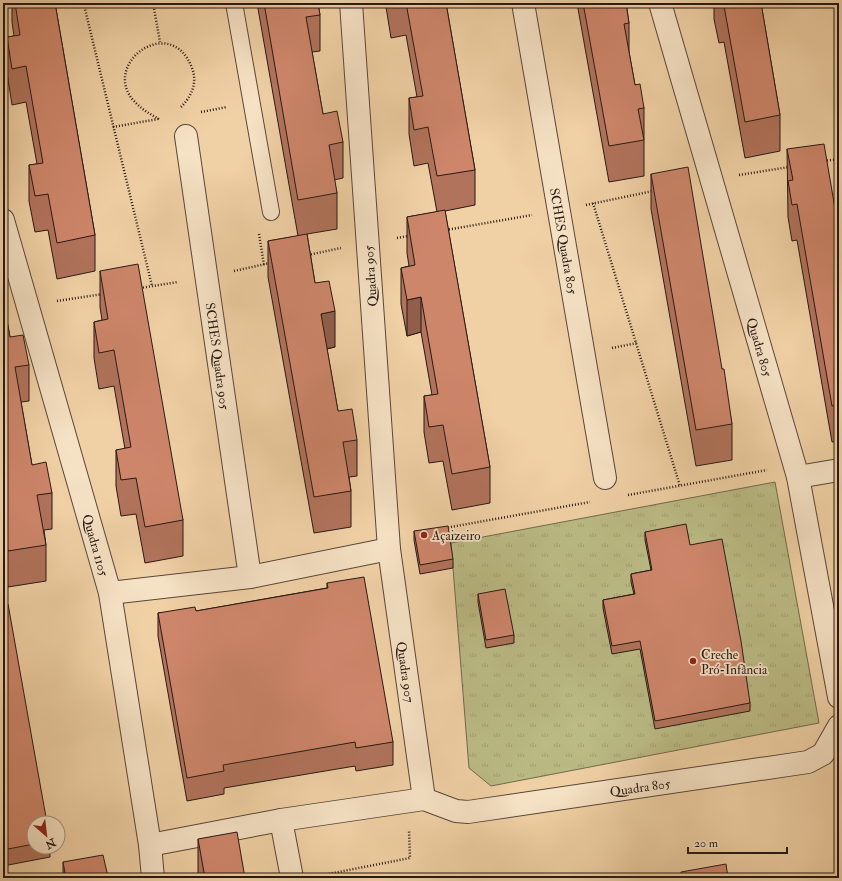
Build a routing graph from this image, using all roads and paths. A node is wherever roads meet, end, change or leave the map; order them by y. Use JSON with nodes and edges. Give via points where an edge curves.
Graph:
{"nodes":[{"id":1,"x":7,"y":3,"type":"edge"},
{"id":2,"x":74,"y":3,"type":"edge"},
{"id":3,"x":99,"y":3,"type":"edge"},
{"id":4,"x":153,"y":3,"type":"edge"},
{"id":5,"x":234,"y":3,"type":"edge"},
{"id":6,"x":351,"y":3,"type":"edge"},
{"id":7,"x":523,"y":3,"type":"edge"},
{"id":8,"x":660,"y":3,"type":"edge"},
{"id":9,"x":3,"y":6,"type":"edge"},
{"id":10,"x":84,"y":6,"type":"junction"},
{"id":11,"x":160,"y":42,"type":"junction"},
{"id":12,"x":177,"y":112,"type":"dead end"},
{"id":13,"x":159,"y":119,"type":"dead end"},
{"id":14,"x":186,"y":136,"type":"dead end"},
{"id":15,"x":839,"y":159,"type":"edge"},
{"id":16,"x":816,"y":162,"type":"edge"},
{"id":17,"x":794,"y":166,"type":"edge"},
{"id":18,"x":711,"y":179,"type":"junction"},
{"id":19,"x":659,"y":190,"type":"edge"},
{"id":20,"x":593,"y":203,"type":"junction"},
{"id":21,"x":559,"y":210,"type":"junction"},
{"id":22,"x":271,"y":212,"type":"dead end"},
{"id":23,"x":3,"y":220,"type":"edge"},
{"id":24,"x":444,"y":230,"type":"edge"},
{"id":25,"x":413,"y":235,"type":"edge"},
{"id":26,"x":367,"y":243,"type":"junction"},
{"id":27,"x":301,"y":257,"type":"edge"},
{"id":28,"x":272,"y":263,"type":"edge"},
{"id":29,"x":206,"y":277,"type":"junction"},
{"id":30,"x":152,"y":286,"type":"junction"},
{"id":31,"x":137,"y":288,"type":"edge"},
{"id":32,"x":106,"y":293,"type":"edge"},
{"id":33,"x":28,"y":306,"type":"junction"},
{"id":34,"x":839,"y":470,"type":"edge"},
{"id":35,"x":798,"y":477,"type":"junction"},
{"id":36,"x":605,"y":478,"type":"dead end"},
{"id":37,"x":680,"y":486,"type":"dead end"},
{"id":38,"x":389,"y":549,"type":"junction"},
{"id":39,"x":250,"y":577,"type":"junction"},
{"id":40,"x":110,"y":593,"type":"junction"},
{"id":41,"x":839,"y":697,"type":"edge"},
{"id":42,"x":839,"y":726,"type":"edge"},
{"id":43,"x":424,"y":799,"type":"junction"},
{"id":44,"x":281,"y":820,"type":"junction"},
{"id":45,"x":408,"y":824,"type":"dead end"},
{"id":46,"x":150,"y":845,"type":"junction"},
{"id":47,"x":153,"y":878,"type":"edge"},
{"id":48,"x":292,"y":878,"type":"edge"},
{"id":49,"x":322,"y":878,"type":"edge"}],
"edges":[{"from":1,"to":9,"type":"path"},
{"from":2,"to":10,"type":"path"},
{"from":3,"to":10,"type":"path"},
{"from":4,"to":11,"type":"path"},
{"from":5,"to":22,"type":"lane"},
{"from":6,"to":26,"type":"street","name":"Quadra 905"},
{"from":7,"to":21,"type":"street","name":"SCHES Quadra 805"},
{"from":8,"to":18,"type":"street","name":"Quadra 805"},
{"from":10,"to":30,"type":"path"},
{"from":11,"to":12,"type":"path","via":[[171,45],[183,53],[194,73],[194,89]]},
{"from":11,"to":13,"type":"path","via":[[143,49],[131,58],[125,73],[126,87],[133,100]]},
{"from":14,"to":29,"type":"street","name":"SCHES Quadra 905"},
{"from":15,"to":16,"type":"path"},
{"from":17,"to":18,"type":"path"},
{"from":18,"to":35,"type":"street","name":"Quadra 805"},
{"from":19,"to":20,"type":"path"},
{"from":20,"to":21,"type":"path"},
{"from":20,"to":37,"type":"path"},
{"from":21,"to":24,"type":"path"},
{"from":21,"to":36,"type":"street","name":"SCHES Quadra 805"},
{"from":23,"to":33,"type":"street","name":"Quadra 1105"},
{"from":25,"to":26,"type":"path"},
{"from":26,"to":27,"type":"path"},
{"from":26,"to":38,"type":"street","name":"Quadra 905"},
{"from":28,"to":29,"type":"path"},
{"from":29,"to":30,"type":"path"},
{"from":29,"to":39,"type":"street","name":"SCHES Quadra 905"},
{"from":30,"to":31,"type":"path"},
{"from":32,"to":33,"type":"path"},
{"from":33,"to":40,"type":"street","name":"Quadra 1105"},
{"from":34,"to":35,"type":"street"},
{"from":35,"to":41,"type":"street","name":"Quadra 805"},
{"from":38,"to":39,"type":"street"},
{"from":38,"to":43,"type":"street","name":"Quadra 907"},
{"from":39,"to":40,"type":"street"},
{"from":40,"to":46,"type":"street","name":"Quadra 1105"},
{"from":42,"to":43,"type":"street","name":"Quadra 805","via":[[823,754],[808,762],[468,812],[456,811]]},
{"from":43,"to":44,"type":"street"},
{"from":44,"to":46,"type":"street"},
{"from":44,"to":48,"type":"street"},
{"from":45,"to":49,"type":"path","via":[[410,858],[322,875]]},
{"from":46,"to":47,"type":"street","name":"Quadra 1105"}]}
